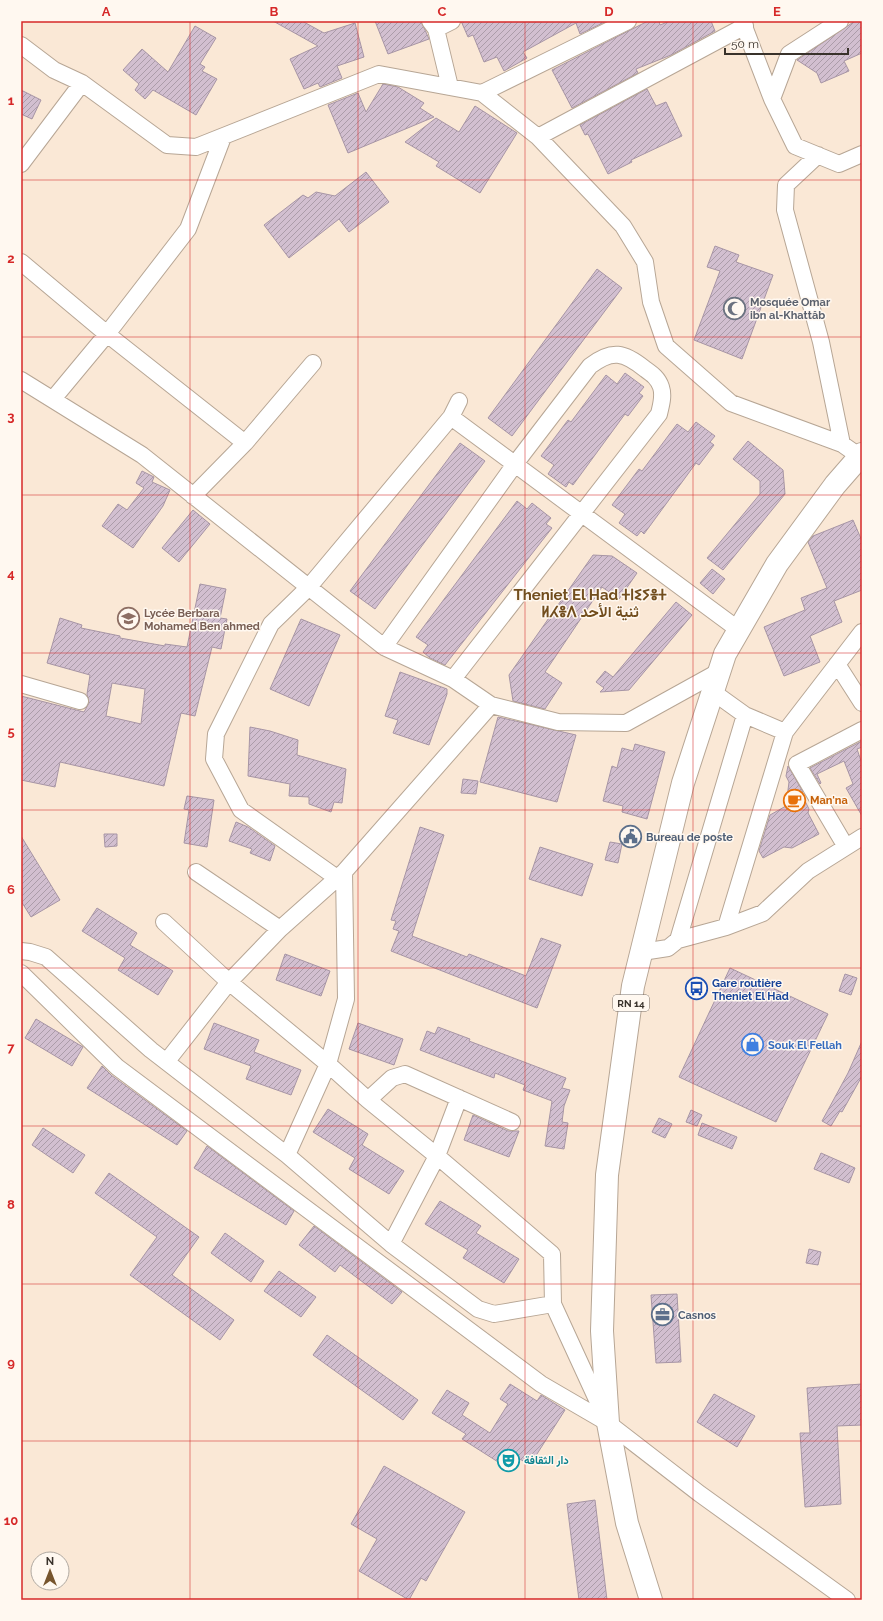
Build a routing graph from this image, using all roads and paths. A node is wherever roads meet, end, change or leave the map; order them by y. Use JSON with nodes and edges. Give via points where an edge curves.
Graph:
{"nodes":[{"id":1,"x":452,"y":21,"type":"edge"},
{"id":2,"x":628,"y":21,"type":"edge"},
{"id":3,"x":840,"y":21,"type":"edge"},
{"id":4,"x":743,"y":23,"type":"edge"},
{"id":5,"x":433,"y":25,"type":"edge"},
{"id":6,"x":21,"y":45,"type":"edge"},
{"id":7,"x":82,"y":83,"type":"junction"},
{"id":8,"x":450,"y":88,"type":"junction"},
{"id":9,"x":482,"y":94,"type":"junction"},
{"id":10,"x":772,"y":99,"type":"junction"},
{"id":11,"x":223,"y":137,"type":"junction"},
{"id":12,"x":538,"y":137,"type":"junction"},
{"id":13,"x":862,"y":154,"type":"edge"},
{"id":14,"x":818,"y":156,"type":"junction"},
{"id":15,"x":21,"y":164,"type":"edge"},
{"id":16,"x":21,"y":262,"type":"edge"},
{"id":17,"x":107,"y":334,"type":"junction"},
{"id":18,"x":313,"y":363,"type":"dead end"},
{"id":19,"x":21,"y":380,"type":"edge"},
{"id":20,"x":53,"y":399,"type":"junction"},
{"id":21,"x":459,"y":401,"type":"dead end"},
{"id":22,"x":451,"y":417,"type":"junction"},
{"id":23,"x":245,"y":443,"type":"junction"},
{"id":24,"x":856,"y":453,"type":"edge"},
{"id":25,"x":515,"y":464,"type":"junction"},
{"id":26,"x":194,"y":496,"type":"junction"},
{"id":27,"x":582,"y":514,"type":"junction"},
{"id":28,"x":308,"y":588,"type":"junction"},
{"id":29,"x":740,"y":630,"type":"junction"},
{"id":30,"x":862,"y":632,"type":"edge"},
{"id":31,"x":384,"y":647,"type":"junction"},
{"id":32,"x":838,"y":664,"type":"junction"},
{"id":33,"x":720,"y":671,"type":"junction"},
{"id":34,"x":453,"y":679,"type":"junction"},
{"id":35,"x":21,"y":684,"type":"edge"},
{"id":36,"x":713,"y":692,"type":"junction"},
{"id":37,"x":80,"y":701,"type":"dead end"},
{"id":38,"x":862,"y":703,"type":"edge"},
{"id":39,"x":491,"y":705,"type":"junction"},
{"id":40,"x":745,"y":715,"type":"junction"},
{"id":41,"x":862,"y":730,"type":"edge"},
{"id":42,"x":785,"y":732,"type":"junction"},
{"id":43,"x":862,"y":837,"type":"edge"},
{"id":44,"x":846,"y":847,"type":"junction"},
{"id":45,"x":196,"y":872,"type":"dead end"},
{"id":46,"x":340,"y":875,"type":"junction"},
{"id":47,"x":164,"y":922,"type":"dead end"},
{"id":48,"x":726,"y":927,"type":"junction"},
{"id":49,"x":280,"y":929,"type":"junction"},
{"id":50,"x":678,"y":940,"type":"junction"},
{"id":51,"x":21,"y":951,"type":"edge"},
{"id":52,"x":642,"y":952,"type":"junction"},
{"id":53,"x":21,"y":973,"type":"edge"},
{"id":54,"x":229,"y":982,"type":"junction"},
{"id":55,"x":167,"y":1062,"type":"junction"},
{"id":56,"x":328,"y":1064,"type":"junction"},
{"id":57,"x":459,"y":1098,"type":"junction"},
{"id":58,"x":368,"y":1100,"type":"junction"},
{"id":59,"x":512,"y":1122,"type":"dead end"},
{"id":60,"x":287,"y":1155,"type":"junction"},
{"id":61,"x":437,"y":1156,"type":"junction"},
{"id":62,"x":391,"y":1244,"type":"junction"},
{"id":63,"x":553,"y":1304,"type":"junction"},
{"id":64,"x":608,"y":1423,"type":"junction"},
{"id":65,"x":651,"y":1600,"type":"edge"},
{"id":66,"x":847,"y":1600,"type":"edge"}],
"edges":[{"from":1,"to":5,"type":"street"},
{"from":2,"to":9,"type":"street"},
{"from":3,"to":10,"type":"street","via":[[789,54]]},
{"from":4,"to":10,"type":"street"},
{"from":4,"to":12,"type":"street"},
{"from":5,"to":8,"type":"street"},
{"from":6,"to":7,"type":"street","via":[[54,70]]},
{"from":7,"to":11,"type":"street","via":[[167,145],[196,147]]},
{"from":7,"to":15,"type":"street"},
{"from":8,"to":9,"type":"street"},
{"from":8,"to":11,"type":"street","via":[[379,74]]},
{"from":9,"to":12,"type":"street"},
{"from":10,"to":14,"type":"street","via":[[795,146]]},
{"from":11,"to":17,"type":"street","via":[[188,229]]},
{"from":12,"to":24,"type":"street","via":[[623,226],[645,262],[651,302],[666,346],[731,403]]},
{"from":13,"to":14,"type":"street","via":[[839,164]]},
{"from":14,"to":24,"type":"street","via":[[786,185],[785,210],[821,342]]},
{"from":16,"to":17,"type":"street"},
{"from":17,"to":20,"type":"street"},
{"from":17,"to":23,"type":"street"},
{"from":18,"to":23,"type":"street"},
{"from":19,"to":20,"type":"street"},
{"from":20,"to":26,"type":"street","via":[[142,455]]},
{"from":21,"to":22,"type":"street"},
{"from":22,"to":25,"type":"street"},
{"from":22,"to":28,"type":"street"},
{"from":23,"to":26,"type":"street"},
{"from":24,"to":29,"type":"main road","number":"RN 14","via":[[777,564]]},
{"from":25,"to":27,"type":"street"},
{"from":25,"to":27,"type":"street","via":[[590,366],[603,356],[618,355],[632,358],[657,379],[663,399],[659,414]]},
{"from":25,"to":31,"type":"street"},
{"from":26,"to":28,"type":"street"},
{"from":27,"to":29,"type":"street"},
{"from":27,"to":34,"type":"street"},
{"from":28,"to":31,"type":"street"},
{"from":28,"to":46,"type":"street","via":[[271,624],[216,734],[214,759],[241,810]]},
{"from":29,"to":33,"type":"main road","number":"RN 14","via":[[725,654]]},
{"from":30,"to":32,"type":"street"},
{"from":31,"to":34,"type":"street"},
{"from":32,"to":38,"type":"street"},
{"from":32,"to":42,"type":"street"},
{"from":33,"to":36,"type":"main road","number":"RN 14"},
{"from":33,"to":39,"type":"street","via":[[626,724],[558,722]]},
{"from":34,"to":39,"type":"street"},
{"from":35,"to":37,"type":"street"},
{"from":36,"to":40,"type":"street"},
{"from":36,"to":52,"type":"main road","number":"RN 14","via":[[683,783]]},
{"from":39,"to":46,"type":"street"},
{"from":40,"to":42,"type":"street"},
{"from":40,"to":50,"type":"street"},
{"from":41,"to":44,"type":"street","via":[[797,764]]},
{"from":42,"to":48,"type":"street"},
{"from":43,"to":44,"type":"street"},
{"from":44,"to":48,"type":"street","via":[[808,871],[763,913]]},
{"from":45,"to":49,"type":"street"},
{"from":46,"to":49,"type":"street"},
{"from":46,"to":56,"type":"street","via":[[346,999]]},
{"from":47,"to":54,"type":"street"},
{"from":48,"to":50,"type":"street"},
{"from":49,"to":54,"type":"street"},
{"from":50,"to":52,"type":"street","via":[[668,948]]},
{"from":51,"to":55,"type":"street","via":[[46,957]]},
{"from":52,"to":64,"type":"main road","number":"RN 14","via":[[633,986],[607,1175],[602,1331]]},
{"from":53,"to":64,"type":"street","via":[[117,1068],[541,1384]]},
{"from":54,"to":55,"type":"street"},
{"from":54,"to":56,"type":"street"},
{"from":55,"to":60,"type":"street"},
{"from":56,"to":58,"type":"street"},
{"from":56,"to":60,"type":"street"},
{"from":57,"to":58,"type":"street","via":[[406,1074],[392,1078]]},
{"from":57,"to":59,"type":"street"},
{"from":57,"to":61,"type":"street"},
{"from":58,"to":61,"type":"street"},
{"from":60,"to":62,"type":"street"},
{"from":61,"to":62,"type":"street"},
{"from":61,"to":63,"type":"street","via":[[552,1254]]},
{"from":62,"to":63,"type":"street","via":[[478,1309],[494,1314]]},
{"from":63,"to":64,"type":"street"},
{"from":64,"to":65,"type":"main road","number":"RN 14","via":[[628,1523]]},
{"from":64,"to":66,"type":"street","via":[[700,1494]]}]}
